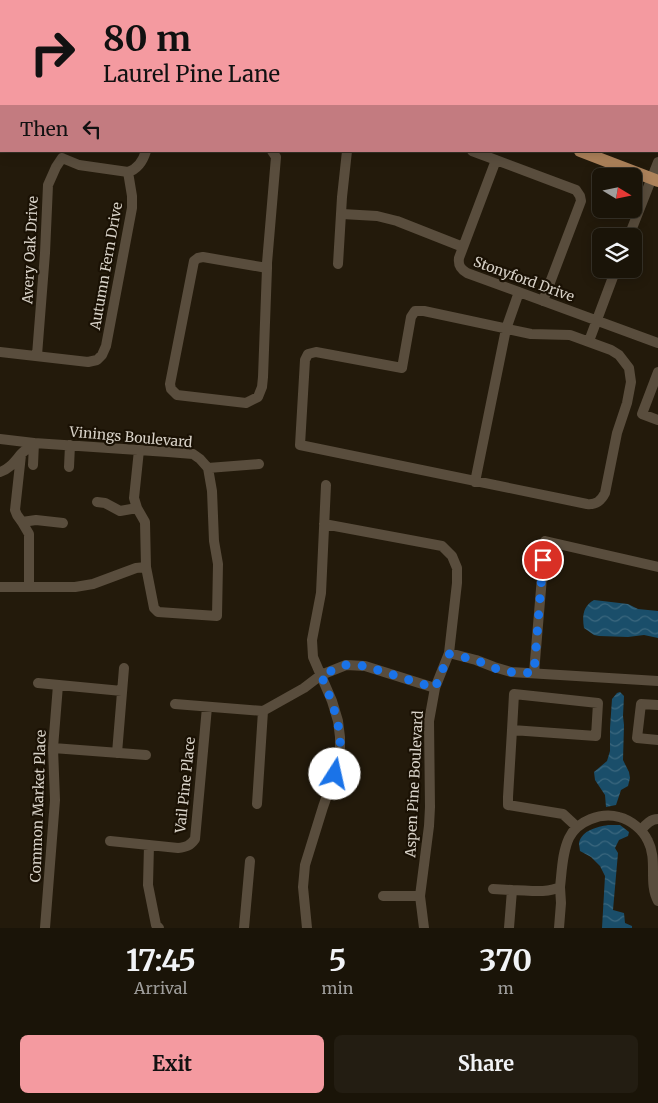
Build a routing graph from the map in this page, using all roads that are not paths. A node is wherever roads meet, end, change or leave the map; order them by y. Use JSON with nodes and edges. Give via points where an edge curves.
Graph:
{"nodes":[{"id":1,"x":146,"y":152,"type":"edge"},
{"id":2,"x":273,"y":152,"type":"edge"},
{"id":3,"x":347,"y":152,"type":"edge"},
{"id":4,"x":475,"y":152,"type":"edge"},
{"id":5,"x":583,"y":152,"type":"edge"},
{"id":6,"x":59,"y":155,"type":"edge"},
{"id":7,"x":496,"y":160,"type":"junction"},
{"id":8,"x":658,"y":162,"type":"edge"},
{"id":9,"x":128,"y":172,"type":"junction"},
{"id":10,"x":655,"y":179,"type":"edge"},
{"id":11,"x":342,"y":214,"type":"junction"},
{"id":12,"x":633,"y":228,"type":"edge"},
{"id":13,"x":463,"y":247,"type":"junction"},
{"id":14,"x":338,"y":264,"type":"dead end"},
{"id":15,"x":267,"y":268,"type":"junction"},
{"id":16,"x":612,"y":278,"type":"edge"},
{"id":17,"x":519,"y":292,"type":"junction"},
{"id":18,"x":543,"y":301,"type":"junction"},
{"id":19,"x":596,"y":320,"type":"junction"},
{"id":20,"x":506,"y":329,"type":"junction"},
{"id":21,"x":589,"y":341,"type":"junction"},
{"id":22,"x":658,"y":343,"type":"edge"},
{"id":23,"x":0,"y":352,"type":"edge"},
{"id":24,"x":37,"y":355,"type":"junction"},
{"id":25,"x":658,"y":372,"type":"edge"},
{"id":26,"x":658,"y":420,"type":"edge"},
{"id":27,"x":0,"y":439,"type":"edge"},
{"id":28,"x":34,"y":443,"type":"junction"},
{"id":29,"x":70,"y":445,"type":"junction"},
{"id":30,"x":139,"y":450,"type":"junction"},
{"id":31,"x":20,"y":455,"type":"junction"},
{"id":32,"x":259,"y":464,"type":"dead end"},
{"id":33,"x":33,"y":466,"type":"dead end"},
{"id":34,"x":69,"y":467,"type":"dead end"},
{"id":35,"x":208,"y":468,"type":"junction"},
{"id":36,"x":0,"y":472,"type":"edge"},
{"id":37,"x":475,"y":482,"type":"junction"},
{"id":38,"x":326,"y":485,"type":"dead end"},
{"id":39,"x":96,"y":502,"type":"dead end"},
{"id":40,"x":136,"y":508,"type":"junction"},
{"id":41,"x":22,"y":522,"type":"junction"},
{"id":42,"x":63,"y":523,"type":"dead end"},
{"id":43,"x":324,"y":524,"type":"junction"},
{"id":44,"x":146,"y":567,"type":"junction"},
{"id":45,"x":658,"y":567,"type":"edge"},
{"id":46,"x":0,"y":587,"type":"edge"},
{"id":47,"x":28,"y":587,"type":"junction"},
{"id":48,"x":449,"y":654,"type":"junction"},
{"id":49,"x":124,"y":668,"type":"dead end"},
{"id":50,"x":534,"y":673,"type":"junction"},
{"id":51,"x":321,"y":675,"type":"junction"},
{"id":52,"x":658,"y":681,"type":"edge"},
{"id":53,"x":38,"y":683,"type":"dead end"},
{"id":54,"x":58,"y":685,"type":"junction"},
{"id":55,"x":435,"y":688,"type":"junction"},
{"id":56,"x":122,"y":691,"type":"junction"},
{"id":57,"x":176,"y":704,"type":"dead end"},
{"id":58,"x":658,"y":705,"type":"edge"},
{"id":59,"x":207,"y":707,"type":"junction"},
{"id":60,"x":263,"y":711,"type":"junction"},
{"id":61,"x":512,"y":730,"type":"junction"},
{"id":62,"x":658,"y":740,"type":"edge"},
{"id":63,"x":53,"y":748,"type":"junction"},
{"id":64,"x":117,"y":753,"type":"junction"},
{"id":65,"x":146,"y":755,"type":"dead end"},
{"id":66,"x":257,"y":804,"type":"dead end"},
{"id":67,"x":658,"y":818,"type":"edge"},
{"id":68,"x":577,"y":827,"type":"junction"},
{"id":69,"x":641,"y":830,"type":"junction"},
{"id":70,"x":110,"y":841,"type":"dead end"},
{"id":71,"x":149,"y":846,"type":"junction"},
{"id":72,"x":250,"y":861,"type":"dead end"},
{"id":73,"x":560,"y":887,"type":"junction"},
{"id":74,"x":493,"y":889,"type":"dead end"},
{"id":75,"x":512,"y":890,"type":"junction"},
{"id":76,"x":384,"y":896,"type":"dead end"},
{"id":77,"x":420,"y":896,"type":"junction"},
{"id":78,"x":658,"y":901,"type":"edge"},
{"id":79,"x":45,"y":928,"type":"edge"},
{"id":80,"x":159,"y":928,"type":"edge"},
{"id":81,"x":244,"y":928,"type":"edge"},
{"id":82,"x":307,"y":928,"type":"edge"},
{"id":83,"x":424,"y":928,"type":"edge"},
{"id":84,"x":509,"y":928,"type":"edge"},
{"id":85,"x":559,"y":928,"type":"edge"}],
"edges":[{"from":1,"to":9,"type":"street","via":[[142,163]]},
{"from":2,"to":15,"type":"street","via":[[276,158]]},
{"from":3,"to":11,"type":"street"},
{"from":4,"to":7,"type":"street"},
{"from":5,"to":10,"type":"main road"},
{"from":6,"to":9,"type":"street","via":[[78,165]]},
{"from":6,"to":24,"type":"street","name":"Avery Oak Drive","via":[[48,185]]},
{"from":7,"to":13,"type":"street","name":"Stonyford Drive"},
{"from":7,"to":18,"type":"street","via":[[576,190],[580,196]]},
{"from":8,"to":10,"type":"street"},
{"from":9,"to":24,"type":"street","name":"Autumn Fern Drive","via":[[132,208],[106,346],[97,360],[88,362]]},
{"from":10,"to":12,"type":"street"},
{"from":11,"to":13,"type":"street","via":[[387,218]]},
{"from":11,"to":14,"type":"street"},
{"from":13,"to":17,"type":"street","name":"Stonyford Drive","via":[[460,268]]},
{"from":15,"to":15,"type":"street","via":[[262,387],[258,397],[239,403],[174,393],[170,384],[194,261],[203,257]]},
{"from":16,"to":19,"type":"street"},
{"from":17,"to":18,"type":"street","name":"Stonyford Drive"},
{"from":17,"to":20,"type":"street"},
{"from":18,"to":19,"type":"street","name":"Stonyford Drive"},
{"from":19,"to":21,"type":"street"},
{"from":19,"to":22,"type":"street","name":"Stonyford Drive"},
{"from":20,"to":21,"type":"street","via":[[531,334],[570,335]]},
{"from":20,"to":37,"type":"street"},
{"from":20,"to":37,"type":"street","via":[[424,310],[415,311],[411,317],[402,368],[316,352],[308,354],[305,360],[300,445]]},
{"from":21,"to":37,"type":"street","via":[[620,355],[629,368],[631,382],[602,499],[593,505]]},
{"from":23,"to":24,"type":"street"},
{"from":25,"to":26,"type":"street","via":[[642,414]]},
{"from":27,"to":28,"type":"street","name":"Vinings Boulevard"},
{"from":28,"to":29,"type":"street","name":"Vinings Boulevard"},
{"from":28,"to":31,"type":"street"},
{"from":28,"to":33,"type":"street"},
{"from":29,"to":30,"type":"street","name":"Vinings Boulevard"},
{"from":29,"to":34,"type":"street"},
{"from":30,"to":35,"type":"street","name":"Vinings Boulevard","via":[[193,454]]},
{"from":30,"to":40,"type":"street","via":[[134,498]]},
{"from":31,"to":36,"type":"street"},
{"from":31,"to":41,"type":"street","via":[[15,510]]},
{"from":32,"to":35,"type":"street"},
{"from":35,"to":44,"type":"street","via":[[218,564],[218,616],[158,612],[154,608]]},
{"from":38,"to":43,"type":"street"},
{"from":39,"to":40,"type":"street","via":[[120,510]]},
{"from":40,"to":44,"type":"street","via":[[145,522]]},
{"from":41,"to":42,"type":"street"},
{"from":41,"to":47,"type":"street","via":[[29,534]]},
{"from":43,"to":48,"type":"street","name":"Aspen Pine Boulevard","via":[[442,546],[452,556],[457,568],[457,583]]},
{"from":43,"to":51,"type":"street","via":[[321,593],[312,640],[313,657]]},
{"from":44,"to":47,"type":"street","via":[[93,584]]},
{"from":45,"to":50,"type":"street","via":[[545,541]]},
{"from":46,"to":47,"type":"street"},
{"from":48,"to":50,"type":"street","via":[[511,672]]},
{"from":48,"to":55,"type":"street","name":"Aspen Pine Boulevard"},
{"from":49,"to":56,"type":"street"},
{"from":50,"to":52,"type":"street"},
{"from":51,"to":55,"type":"street","via":[[346,665],[365,666]]},
{"from":51,"to":60,"type":"street"},
{"from":51,"to":82,"type":"street","via":[[338,721],[340,755],[305,865],[303,887]]},
{"from":53,"to":54,"type":"street"},
{"from":54,"to":56,"type":"street"},
{"from":54,"to":63,"type":"street","name":"Common Market Place"},
{"from":55,"to":77,"type":"street","name":"Aspen Pine Boulevard","via":[[429,721],[429,826]]},
{"from":56,"to":64,"type":"street"},
{"from":57,"to":59,"type":"street"},
{"from":58,"to":62,"type":"street","via":[[641,704],[637,738]]},
{"from":59,"to":60,"type":"street"},
{"from":59,"to":71,"type":"street","name":"Vail Pine Place","via":[[195,839],[186,847]]},
{"from":60,"to":66,"type":"street"},
{"from":61,"to":61,"type":"street","via":[[514,694],[598,703],[596,736]]},
{"from":61,"to":68,"type":"street","via":[[508,805],[563,814]]},
{"from":63,"to":64,"type":"street"},
{"from":63,"to":79,"type":"street","name":"Common Market Place","via":[[55,800]]},
{"from":64,"to":65,"type":"street"},
{"from":67,"to":69,"type":"street"},
{"from":68,"to":69,"type":"street","via":[[590,819],[614,816]]},
{"from":68,"to":73,"type":"street","via":[[564,854]]},
{"from":69,"to":78,"type":"street","via":[[651,847],[654,892]]},
{"from":70,"to":71,"type":"street","name":"Vail Pine Place"},
{"from":71,"to":80,"type":"street","via":[[148,885]]},
{"from":72,"to":81,"type":"street"},
{"from":73,"to":75,"type":"street","via":[[546,891]]},
{"from":73,"to":85,"type":"street"},
{"from":74,"to":75,"type":"street"},
{"from":75,"to":84,"type":"street"},
{"from":76,"to":77,"type":"street"},
{"from":77,"to":83,"type":"street","name":"Aspen Pine Boulevard"}]}
